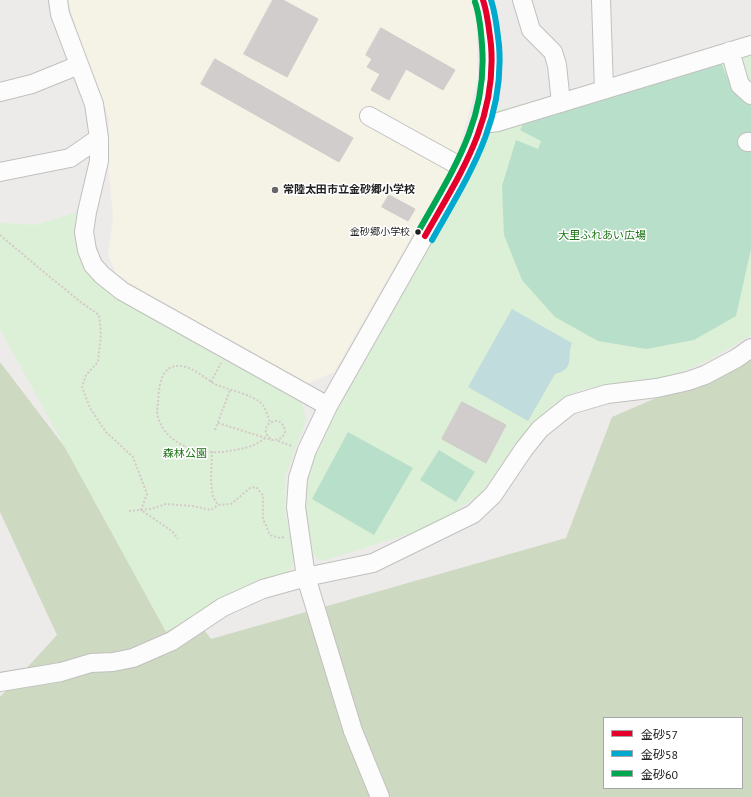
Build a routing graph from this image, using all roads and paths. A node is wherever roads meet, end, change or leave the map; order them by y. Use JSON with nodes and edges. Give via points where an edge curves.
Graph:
{"nodes":[{"id":1,"x":58,"y":0,"type":"edge"},
{"id":2,"x":483,"y":0,"type":"edge"},
{"id":3,"x":522,"y":0,"type":"edge"},
{"id":4,"x":601,"y":0,"type":"edge"},
{"id":5,"x":751,"y":45,"type":"edge"},
{"id":6,"x":730,"y":52,"type":"junction"},
{"id":7,"x":79,"y":65,"type":"junction"},
{"id":8,"x":604,"y":90,"type":"junction"},
{"id":9,"x":0,"y":92,"type":"edge"},
{"id":10,"x":751,"y":94,"type":"edge"},
{"id":11,"x":561,"y":102,"type":"junction"},
{"id":12,"x":369,"y":116,"type":"dead end"},
{"id":13,"x":482,"y":124,"type":"junction"},
{"id":14,"x":99,"y":138,"type":"junction"},
{"id":15,"x":463,"y":168,"type":"junction"},
{"id":16,"x":0,"y":172,"type":"edge"},
{"id":17,"x":0,"y":235,"type":"edge"},
{"id":18,"x":751,"y":348,"type":"edge"},
{"id":19,"x":228,"y":350,"type":"junction"},
{"id":20,"x":212,"y":382,"type":"junction"},
{"id":21,"x":230,"y":390,"type":"junction"},
{"id":22,"x":328,"y":406,"type":"junction"},
{"id":23,"x":270,"y":422,"type":"junction"},
{"id":24,"x":218,"y":423,"type":"junction"},
{"id":25,"x":215,"y":430,"type":"dead end"},
{"id":26,"x":265,"y":438,"type":"junction"},
{"id":27,"x":272,"y":440,"type":"junction"},
{"id":28,"x":212,"y":451,"type":"junction"},
{"id":29,"x":218,"y":505,"type":"junction"},
{"id":30,"x":141,"y":510,"type":"junction"},
{"id":31,"x":129,"y":511,"type":"dead end"},
{"id":32,"x":299,"y":534,"type":"junction"},
{"id":33,"x":178,"y":539,"type":"dead end"},
{"id":34,"x":306,"y":577,"type":"junction"},
{"id":35,"x":0,"y":682,"type":"edge"},
{"id":36,"x":380,"y":797,"type":"edge"}],
"edges":[{"from":1,"to":7,"type":"street","via":[[60,14]]},
{"from":2,"to":13,"type":"street","via":[[491,53]]},
{"from":3,"to":11,"type":"street","via":[[531,30],[553,52]]},
{"from":4,"to":8,"type":"street"},
{"from":5,"to":6,"type":"street"},
{"from":6,"to":8,"type":"street"},
{"from":6,"to":10,"type":"street","via":[[740,85]]},
{"from":7,"to":9,"type":"street","via":[[32,84]]},
{"from":7,"to":14,"type":"street","via":[[94,104]]},
{"from":8,"to":11,"type":"street"},
{"from":11,"to":13,"type":"street","via":[[498,122]]},
{"from":12,"to":15,"type":"street"},
{"from":13,"to":15,"type":"street"},
{"from":14,"to":16,"type":"street","via":[[70,158]]},
{"from":14,"to":19,"type":"street","via":[[100,161],[84,232],[93,265],[122,290]]},
{"from":15,"to":22,"type":"street"},
{"from":17,"to":30,"type":"path","via":[[100,315],[98,362],[86,375],[82,387],[90,408],[106,432],[133,457],[147,494]]},
{"from":18,"to":34,"type":"street","via":[[705,375],[688,381],[607,394],[570,405],[540,429],[493,494],[473,514],[373,563]]},
{"from":19,"to":20,"type":"path"},
{"from":19,"to":22,"type":"street"},
{"from":20,"to":21,"type":"path"},
{"from":20,"to":28,"type":"path","via":[[186,367],[174,366],[169,369],[159,383],[157,416],[163,428],[183,446]]},
{"from":21,"to":23,"type":"path","via":[[258,400],[266,410]]},
{"from":21,"to":24,"type":"path"},
{"from":22,"to":32,"type":"street","via":[[307,450],[298,478],[296,507]]},
{"from":23,"to":27,"type":"path","via":[[266,434]]},
{"from":23,"to":27,"type":"path","via":[[282,423],[285,432],[280,439]]},
{"from":24,"to":25,"type":"path"},
{"from":24,"to":26,"type":"path"},
{"from":26,"to":27,"type":"path"},
{"from":26,"to":28,"type":"path","via":[[243,449]]},
{"from":28,"to":29,"type":"path","via":[[211,481],[213,497]]},
{"from":29,"to":30,"type":"path","via":[[211,510],[166,504]]},
{"from":29,"to":32,"type":"path","via":[[231,504],[250,488],[256,487],[263,495],[263,519],[270,535],[280,538]]},
{"from":30,"to":31,"type":"path"},
{"from":30,"to":33,"type":"path","via":[[172,531]]},
{"from":32,"to":34,"type":"street"},
{"from":34,"to":35,"type":"street","via":[[263,589],[223,607],[172,641],[133,658],[91,663],[61,672]]},
{"from":34,"to":36,"type":"street","via":[[353,731]]}]}
